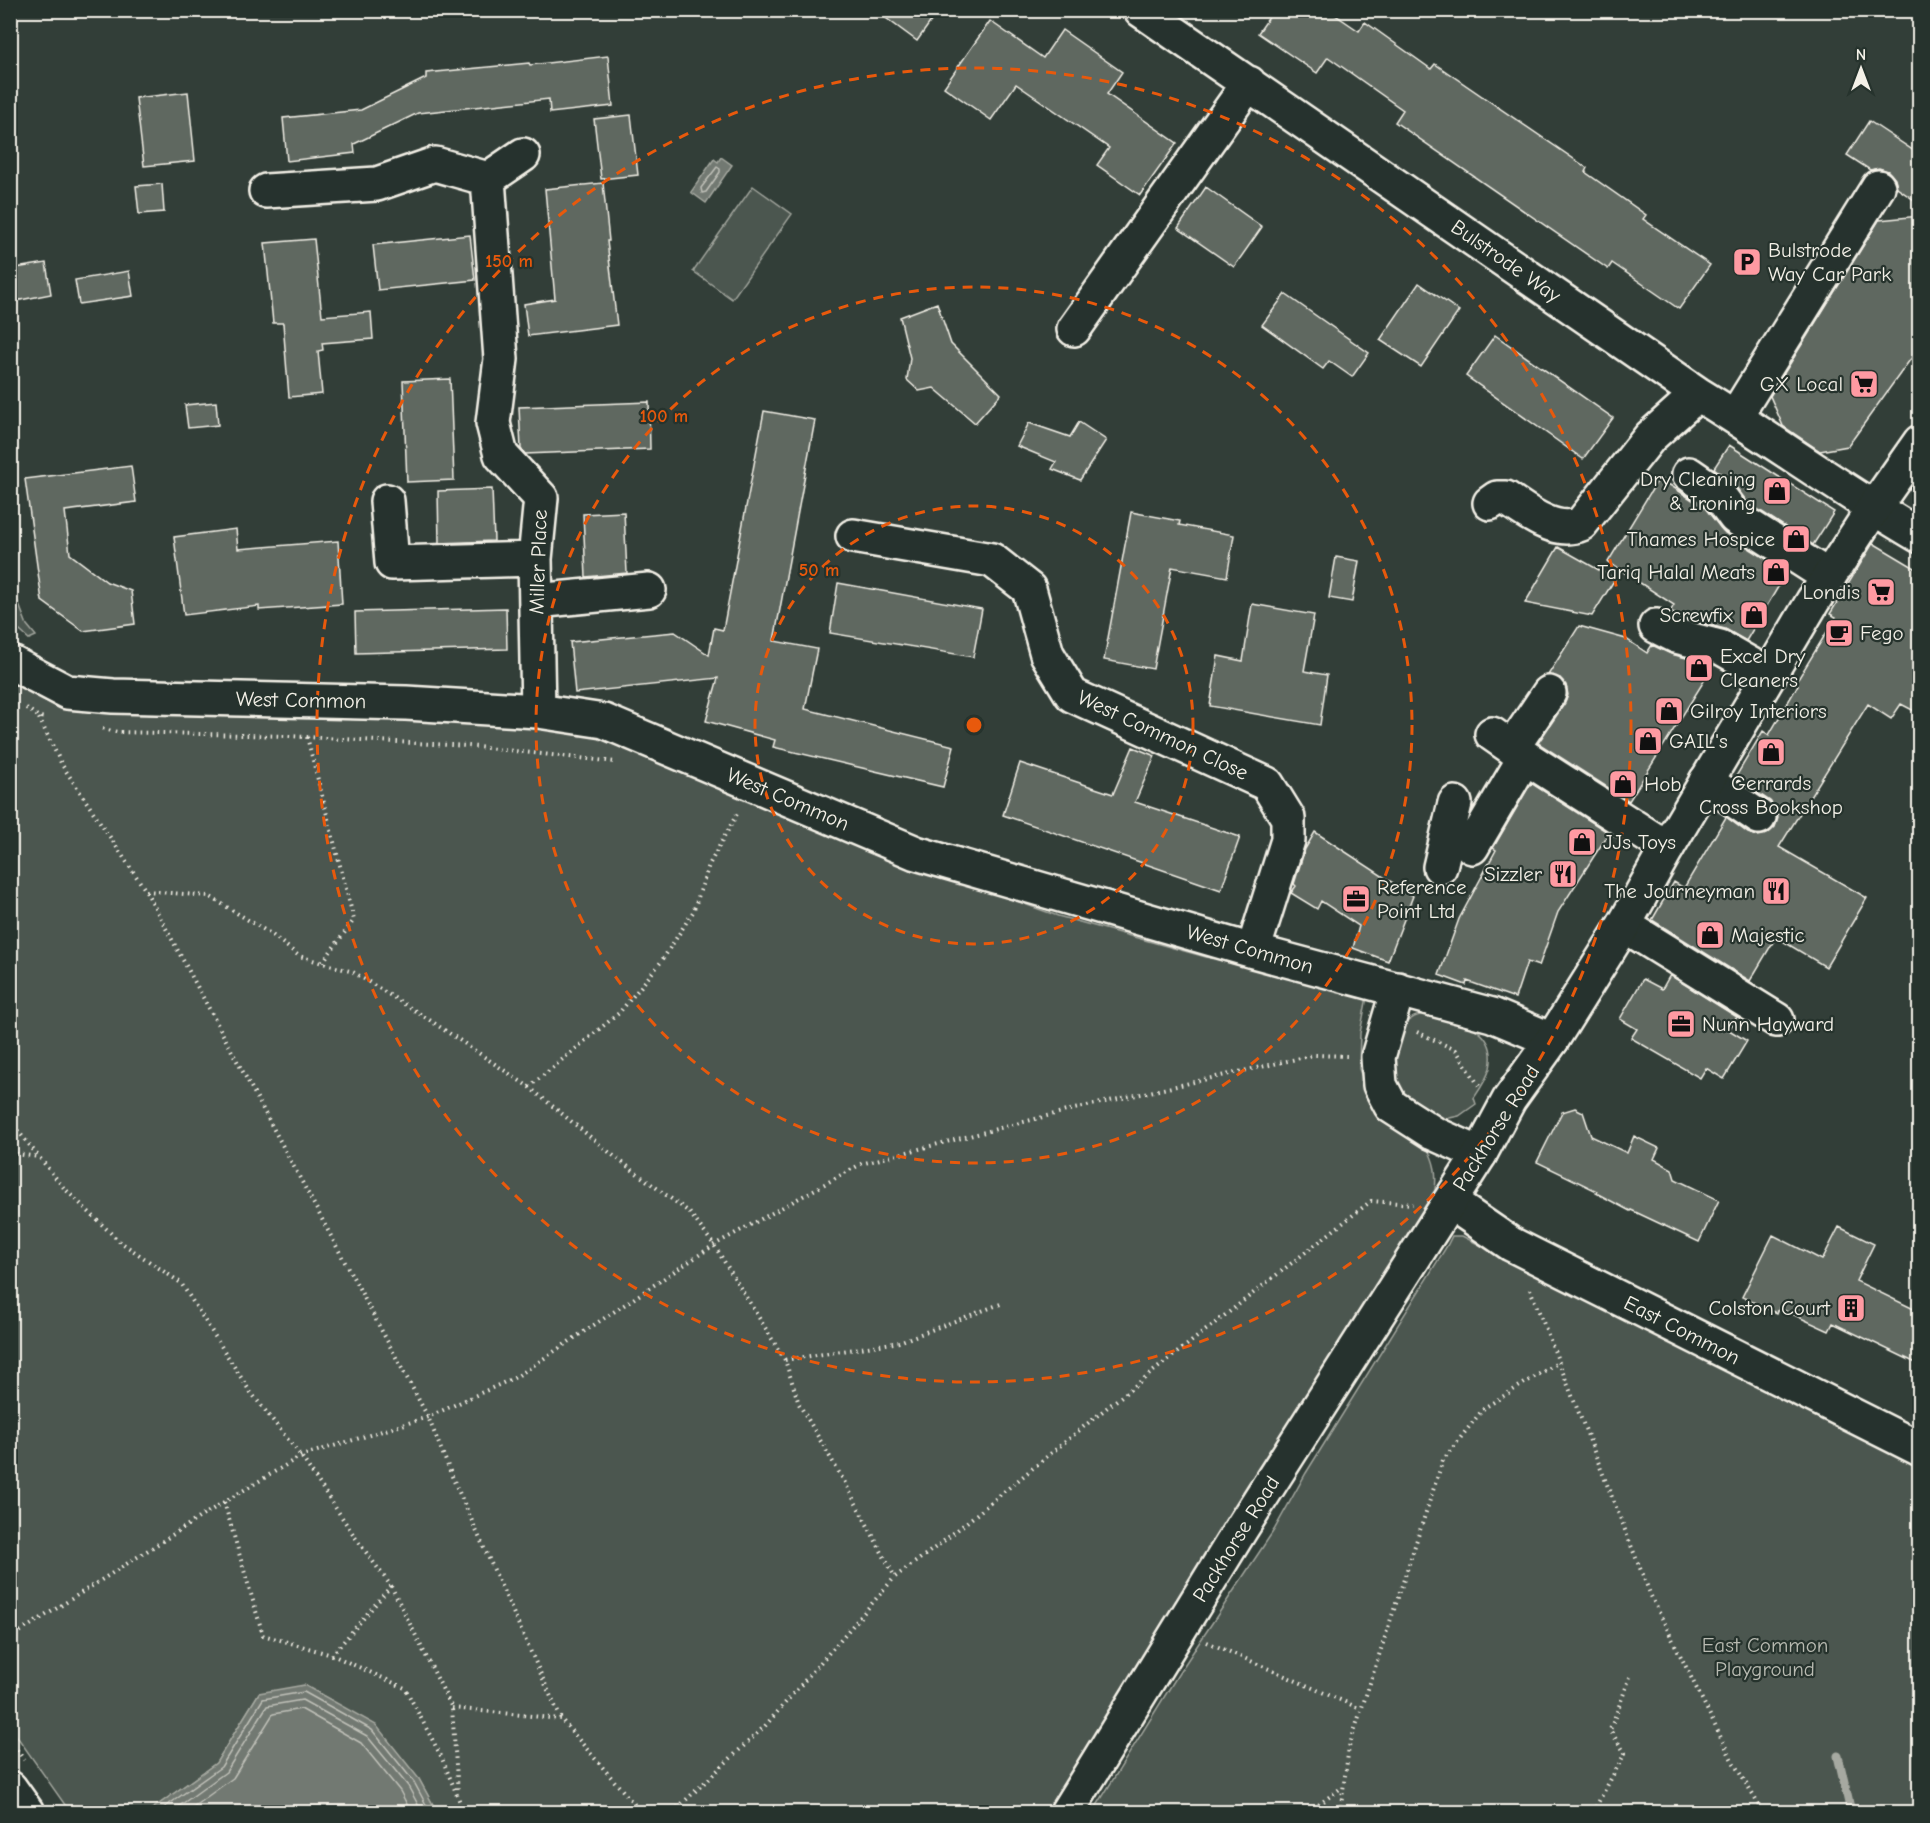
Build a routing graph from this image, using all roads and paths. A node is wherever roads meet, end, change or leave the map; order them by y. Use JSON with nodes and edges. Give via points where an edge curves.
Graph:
{"nodes":[{"id":1,"x":1142,"y":10,"type":"edge"},
{"id":2,"x":1249,"y":83,"type":"junction"},
{"id":3,"x":523,"y":155,"type":"dead end"},
{"id":4,"x":488,"y":179,"type":"junction"},
{"id":5,"x":1878,"y":187,"type":"dead end"},
{"id":6,"x":266,"y":191,"type":"dead end"},
{"id":7,"x":1074,"y":329,"type":"dead end"},
{"id":8,"x":1698,"y":394,"type":"junction"},
{"id":9,"x":1735,"y":417,"type":"junction"},
{"id":10,"x":1920,"y":442,"type":"edge"},
{"id":11,"x":1689,"y":474,"type":"dead end"},
{"id":12,"x":387,"y":501,"type":"dead end"},
{"id":13,"x":1490,"y":503,"type":"dead end"},
{"id":14,"x":1873,"y":509,"type":"junction"},
{"id":15,"x":853,"y":536,"type":"dead end"},
{"id":16,"x":1920,"y":536,"type":"edge"},
{"id":17,"x":535,"y":560,"type":"junction"},
{"id":18,"x":1829,"y":578,"type":"junction"},
{"id":19,"x":650,"y":590,"type":"dead end"},
{"id":20,"x":536,"y":601,"type":"junction"},
{"id":21,"x":1656,"y":626,"type":"dead end"},
{"id":22,"x":10,"y":662,"type":"edge"},
{"id":23,"x":1769,"y":675,"type":"junction"},
{"id":24,"x":1549,"y":693,"type":"dead end"},
{"id":25,"x":538,"y":711,"type":"junction"},
{"id":26,"x":50,"y":719,"type":"dead end"},
{"id":27,"x":95,"y":727,"type":"dead end"},
{"id":28,"x":308,"y":737,"type":"junction"},
{"id":29,"x":1510,"y":746,"type":"junction"},
{"id":30,"x":620,"y":762,"type":"dead end"},
{"id":31,"x":1707,"y":781,"type":"junction"},
{"id":32,"x":1455,"y":803,"type":"dead end"},
{"id":33,"x":741,"y":806,"type":"dead end"},
{"id":34,"x":1759,"y":817,"type":"dead end"},
{"id":35,"x":1472,"y":847,"type":"dead end"},
{"id":36,"x":1667,"y":848,"type":"junction"},
{"id":37,"x":1440,"y":867,"type":"dead end"},
{"id":38,"x":147,"y":891,"type":"junction"},
{"id":39,"x":1624,"y":925,"type":"junction"},
{"id":40,"x":1253,"y":951,"type":"junction"},
{"id":41,"x":322,"y":963,"type":"junction"},
{"id":42,"x":1394,"y":1004,"type":"junction"},
{"id":43,"x":1777,"y":1020,"type":"dead end"},
{"id":44,"x":1552,"y":1040,"type":"junction"},
{"id":45,"x":1378,"y":1057,"type":"junction"},
{"id":46,"x":529,"y":1088,"type":"junction"},
{"id":47,"x":1483,"y":1092,"type":"dead end"},
{"id":48,"x":10,"y":1121,"type":"edge"},
{"id":49,"x":10,"y":1153,"type":"edge"},
{"id":50,"x":1480,"y":1154,"type":"junction"},
{"id":51,"x":38,"y":1157,"type":"junction"},
{"id":52,"x":1450,"y":1202,"type":"junction"},
{"id":53,"x":714,"y":1245,"type":"junction"},
{"id":54,"x":1529,"y":1287,"type":"dead end"},
{"id":55,"x":1003,"y":1302,"type":"dead end"},
{"id":56,"x":785,"y":1360,"type":"junction"},
{"id":57,"x":1559,"y":1362,"type":"junction"},
{"id":58,"x":428,"y":1417,"type":"junction"},
{"id":59,"x":1920,"y":1449,"type":"edge"},
{"id":60,"x":301,"y":1456,"type":"junction"},
{"id":61,"x":224,"y":1502,"type":"junction"},
{"id":62,"x":895,"y":1576,"type":"junction"},
{"id":63,"x":391,"y":1586,"type":"junction"},
{"id":64,"x":1179,"y":1629,"type":"junction"},
{"id":65,"x":10,"y":1638,"type":"edge"},
{"id":66,"x":332,"y":1655,"type":"junction"},
{"id":67,"x":1630,"y":1677,"type":"dead end"},
{"id":68,"x":452,"y":1708,"type":"junction"},
{"id":69,"x":1361,"y":1709,"type":"junction"},
{"id":70,"x":561,"y":1719,"type":"junction"},
{"id":71,"x":10,"y":1788,"type":"edge"},
{"id":72,"x":1342,"y":1788,"type":"junction"},
{"id":73,"x":458,"y":1798,"type":"junction"},
{"id":74,"x":27,"y":1812,"type":"edge"},
{"id":75,"x":464,"y":1812,"type":"edge"},
{"id":76,"x":641,"y":1812,"type":"edge"},
{"id":77,"x":673,"y":1812,"type":"edge"},
{"id":78,"x":1067,"y":1812,"type":"edge"},
{"id":79,"x":1309,"y":1812,"type":"edge"},
{"id":80,"x":1340,"y":1812,"type":"edge"},
{"id":81,"x":1593,"y":1812,"type":"edge"},
{"id":82,"x":1763,"y":1812,"type":"edge"}],
"edges":[{"from":1,"to":2,"type":"street","name":"Bulstrode Way"},
{"from":2,"to":7,"type":"street"},
{"from":2,"to":8,"type":"street","name":"Bulstrode Way"},
{"from":3,"to":4,"type":"street"},
{"from":4,"to":6,"type":"street","via":[[435,164],[377,184]]},
{"from":4,"to":17,"type":"street","name":"Miller Place","via":[[501,358],[493,423],[501,455],[541,498]]},
{"from":5,"to":9,"type":"street"},
{"from":8,"to":9,"type":"street","name":"Bulstrode Way"},
{"from":8,"to":13,"type":"street","via":[[1650,437],[1581,524],[1571,528],[1554,525],[1506,498]]},
{"from":9,"to":14,"type":"street","name":"Bulstrode Way"},
{"from":10,"to":14,"type":"street","name":"Packhorse Road"},
{"from":11,"to":18,"type":"street","via":[[1718,494],[1735,517]]},
{"from":12,"to":17,"type":"street","via":[[392,563]]},
{"from":14,"to":16,"type":"street","name":"Bulstrode Way"},
{"from":14,"to":18,"type":"street","name":"Packhorse Road"},
{"from":15,"to":40,"type":"street","name":"West Common Close","via":[[992,560],[1029,589],[1047,654],[1072,696],[1267,784],[1299,812]]},
{"from":17,"to":20,"type":"street","name":"Miller Place"},
{"from":18,"to":23,"type":"street","name":"Packhorse Road"},
{"from":19,"to":20,"type":"street"},
{"from":20,"to":25,"type":"street","name":"Miller Place"},
{"from":21,"to":23,"type":"street","via":[[1676,636],[1720,647]]},
{"from":22,"to":25,"type":"street","name":"West Common","via":[[67,692]]},
{"from":23,"to":31,"type":"street","name":"Packhorse Road"},
{"from":24,"to":29,"type":"street"},
{"from":25,"to":40,"type":"street","name":"West Common","via":[[604,721],[916,854]]},
{"from":26,"to":38,"type":"path","via":[[39,717],[62,765]]},
{"from":27,"to":28,"type":"path","via":[[117,732]]},
{"from":28,"to":30,"type":"path","via":[[468,746]]},
{"from":28,"to":41,"type":"path","via":[[354,920]]},
{"from":29,"to":35,"type":"street"},
{"from":29,"to":36,"type":"street"},
{"from":31,"to":34,"type":"street"},
{"from":31,"to":36,"type":"street","name":"Packhorse Road"},
{"from":32,"to":37,"type":"street"},
{"from":33,"to":46,"type":"path","via":[[709,865],[693,912],[661,962],[619,1013]]},
{"from":36,"to":39,"type":"street","name":"Packhorse Road"},
{"from":38,"to":41,"type":"path","via":[[209,896],[299,956]]},
{"from":38,"to":58,"type":"path"},
{"from":39,"to":43,"type":"street"},
{"from":39,"to":44,"type":"street","name":"Packhorse Road"},
{"from":40,"to":42,"type":"street","name":"West Common"},
{"from":41,"to":46,"type":"path","via":[[353,972]]},
{"from":42,"to":44,"type":"street","name":"West Common","via":[[1492,1015]]},
{"from":42,"to":45,"type":"street"},
{"from":42,"to":47,"type":"path","via":[[1456,1050]]},
{"from":44,"to":50,"type":"street","name":"Packhorse Road","via":[[1509,1100]]},
{"from":45,"to":50,"type":"street","via":[[1380,1085],[1391,1106],[1433,1133]]},
{"from":45,"to":53,"type":"path","via":[[1314,1055],[1074,1109],[861,1164]]},
{"from":46,"to":53,"type":"path","via":[[689,1212]]},
{"from":48,"to":51,"type":"path"},
{"from":49,"to":51,"type":"path"},
{"from":50,"to":52,"type":"street","name":"Packhorse Road"},
{"from":51,"to":60,"type":"path","via":[[119,1241],[181,1282],[249,1390]]},
{"from":52,"to":59,"type":"street","name":"East Common","via":[[1512,1244]]},
{"from":52,"to":62,"type":"path","via":[[1371,1201]]},
{"from":52,"to":64,"type":"street","name":"Packhorse Road"},
{"from":53,"to":56,"type":"path"},
{"from":53,"to":58,"type":"path","via":[[516,1377]]},
{"from":54,"to":57,"type":"path"},
{"from":55,"to":56,"type":"path","via":[[899,1342]]},
{"from":56,"to":62,"type":"path","via":[[799,1404]]},
{"from":57,"to":69,"type":"path","via":[[1484,1408],[1443,1461]]},
{"from":57,"to":82,"type":"path","via":[[1651,1596],[1732,1760]]},
{"from":58,"to":60,"type":"path"},
{"from":58,"to":70,"type":"path"},
{"from":60,"to":61,"type":"path"},
{"from":60,"to":63,"type":"path"},
{"from":61,"to":65,"type":"path"},
{"from":61,"to":66,"type":"path","via":[[263,1635]]},
{"from":62,"to":77,"type":"path","via":[[765,1726]]},
{"from":63,"to":66,"type":"path"},
{"from":63,"to":68,"type":"path"},
{"from":64,"to":69,"type":"path"},
{"from":64,"to":78,"type":"street","name":"Packhorse Road"},
{"from":66,"to":73,"type":"path","via":[[405,1688]]},
{"from":67,"to":81,"type":"path","via":[[1611,1730],[1625,1753]]},
{"from":68,"to":70,"type":"path"},
{"from":68,"to":73,"type":"path"},
{"from":69,"to":72,"type":"path"},
{"from":70,"to":76,"type":"path"},
{"from":71,"to":74,"type":"street"},
{"from":72,"to":79,"type":"path"},
{"from":72,"to":80,"type":"path"},
{"from":73,"to":75,"type":"path"}]}
